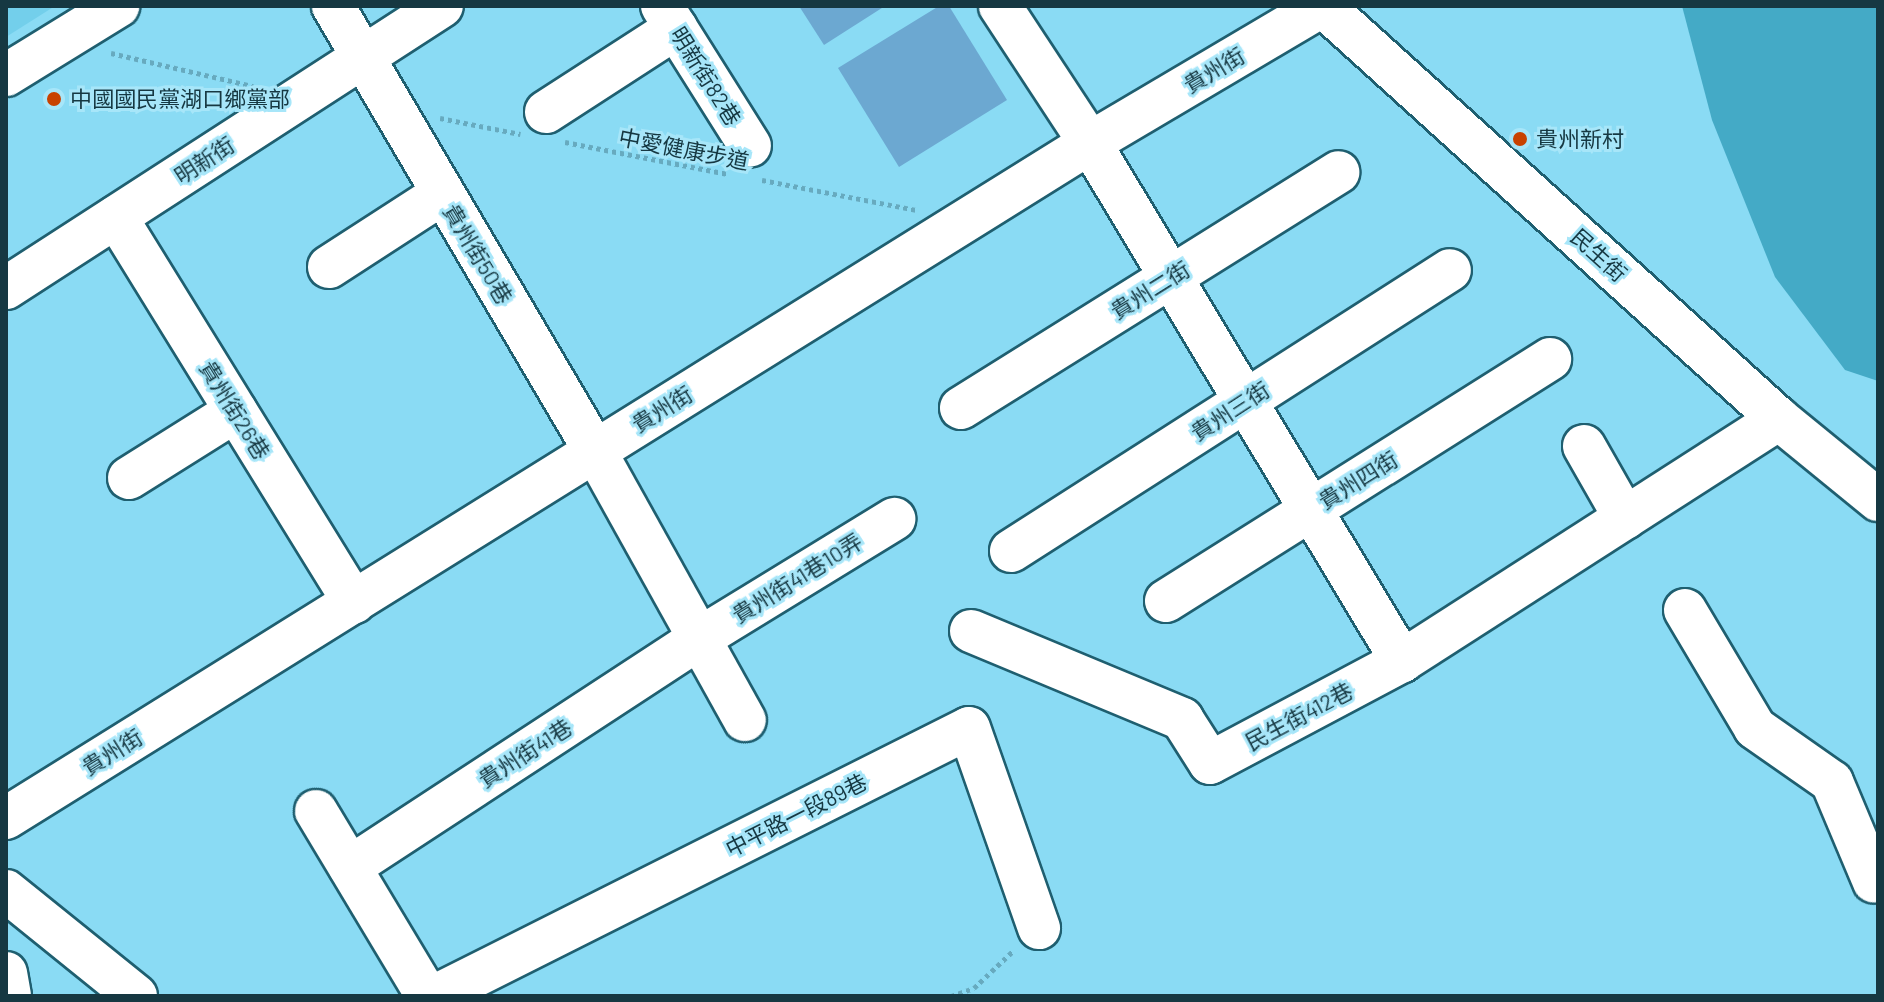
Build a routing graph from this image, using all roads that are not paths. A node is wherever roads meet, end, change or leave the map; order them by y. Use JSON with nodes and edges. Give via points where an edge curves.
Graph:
{"nodes":[{"id":1,"x":118,"y":6,"type":"edge"},
{"id":2,"x":333,"y":6,"type":"edge"},
{"id":3,"x":442,"y":6,"type":"edge"},
{"id":4,"x":1000,"y":6,"type":"edge"},
{"id":5,"x":1322,"y":6,"type":"edge"},
{"id":6,"x":669,"y":17,"type":"edge"},
{"id":7,"x":361,"y":58,"type":"junction"},
{"id":8,"x":6,"y":75,"type":"edge"},
{"id":9,"x":545,"y":130,"type":"road end"},
{"id":10,"x":1090,"y":143,"type":"junction"},
{"id":11,"x":750,"y":167,"type":"road end"},
{"id":12,"x":1338,"y":172,"type":"dead end"},
{"id":13,"x":442,"y":194,"type":"junction"},
{"id":14,"x":116,"y":217,"type":"junction"},
{"id":15,"x":329,"y":267,"type":"dead end"},
{"id":16,"x":1450,"y":270,"type":"dead end"},
{"id":17,"x":1172,"y":277,"type":"junction"},
{"id":18,"x":6,"y":288,"type":"edge"},
{"id":19,"x":1550,"y":359,"type":"dead end"},
{"id":20,"x":1247,"y":400,"type":"junction"},
{"id":21,"x":961,"y":408,"type":"dead end"},
{"id":22,"x":236,"y":411,"type":"junction"},
{"id":23,"x":1779,"y":419,"type":"junction"},
{"id":24,"x":1584,"y":446,"type":"dead end"},
{"id":25,"x":595,"y":451,"type":"junction"},
{"id":26,"x":129,"y":478,"type":"dead end"},
{"id":27,"x":1878,"y":500,"type":"edge"},
{"id":28,"x":1313,"y":509,"type":"junction"},
{"id":29,"x":1625,"y":518,"type":"junction"},
{"id":30,"x":894,"y":519,"type":"dead end"},
{"id":31,"x":1011,"y":551,"type":"dead end"},
{"id":32,"x":1166,"y":601,"type":"dead end"},
{"id":33,"x":354,"y":603,"type":"junction"},
{"id":34,"x":1685,"y":610,"type":"dead end"},
{"id":35,"x":971,"y":631,"type":"dead end"},
{"id":36,"x":700,"y":638,"type":"junction"},
{"id":37,"x":1402,"y":661,"type":"junction"},
{"id":38,"x":745,"y":720,"type":"dead end"},
{"id":39,"x":316,"y":811,"type":"dead end"},
{"id":40,"x":6,"y":818,"type":"edge"},
{"id":41,"x":350,"y":867,"type":"junction"},
{"id":42,"x":1874,"y":882,"type":"dead end"},
{"id":43,"x":6,"y":891,"type":"edge"},
{"id":44,"x":1039,"y":928,"type":"road end"},
{"id":45,"x":6,"y":973,"type":"edge"},
{"id":46,"x":10,"y":996,"type":"edge"},
{"id":47,"x":136,"y":996,"type":"edge"},
{"id":48,"x":427,"y":996,"type":"edge"},
{"id":49,"x":435,"y":996,"type":"edge"}],
"edges":[{"from":1,"to":8,"type":"street"},
{"from":2,"to":7,"type":"street","name":"貴州街50巷"},
{"from":3,"to":7,"type":"street","name":"明新街"},
{"from":4,"to":10,"type":"street"},
{"from":5,"to":10,"type":"street","name":"貴州街"},
{"from":5,"to":23,"type":"street","name":"民生街"},
{"from":6,"to":9,"type":"street"},
{"from":6,"to":11,"type":"street","name":"明新街82巷"},
{"from":7,"to":13,"type":"street","name":"貴州街50巷"},
{"from":7,"to":14,"type":"street","name":"明新街"},
{"from":10,"to":17,"type":"street"},
{"from":10,"to":25,"type":"street","name":"貴州街"},
{"from":12,"to":17,"type":"street","name":"貴州二街"},
{"from":13,"to":15,"type":"street"},
{"from":13,"to":25,"type":"street","name":"貴州街50巷"},
{"from":14,"to":18,"type":"street","name":"明新街"},
{"from":14,"to":22,"type":"street","name":"貴州街26巷"},
{"from":16,"to":20,"type":"street","name":"貴州三街"},
{"from":17,"to":20,"type":"street"},
{"from":17,"to":21,"type":"street","name":"貴州二街"},
{"from":19,"to":28,"type":"street","name":"貴州四街"},
{"from":20,"to":28,"type":"street"},
{"from":20,"to":31,"type":"street","name":"貴州三街"},
{"from":22,"to":26,"type":"street"},
{"from":22,"to":33,"type":"street","name":"貴州街26巷"},
{"from":23,"to":27,"type":"street","name":"民生街"},
{"from":23,"to":29,"type":"street","name":"民生街412巷"},
{"from":24,"to":29,"type":"street"},
{"from":25,"to":33,"type":"street","name":"貴州街"},
{"from":25,"to":36,"type":"street"},
{"from":28,"to":32,"type":"street","name":"貴州四街"},
{"from":28,"to":37,"type":"street"},
{"from":29,"to":37,"type":"street","name":"民生街412巷"},
{"from":30,"to":36,"type":"street","name":"貴州街41巷10弄"},
{"from":33,"to":40,"type":"street","name":"貴州街"},
{"from":34,"to":42,"type":"street","via":[[1755,728],[1832,782]]},
{"from":35,"to":37,"type":"street","name":"民生街412巷","via":[[1182,719],[1210,763]]},
{"from":36,"to":38,"type":"street"},
{"from":36,"to":41,"type":"street","name":"貴州街41巷"},
{"from":39,"to":41,"type":"street"},
{"from":41,"to":48,"type":"street"},
{"from":43,"to":47,"type":"street"},
{"from":44,"to":49,"type":"street","name":"中平路一段89巷","via":[[969,728]]},
{"from":45,"to":46,"type":"street"}]}
